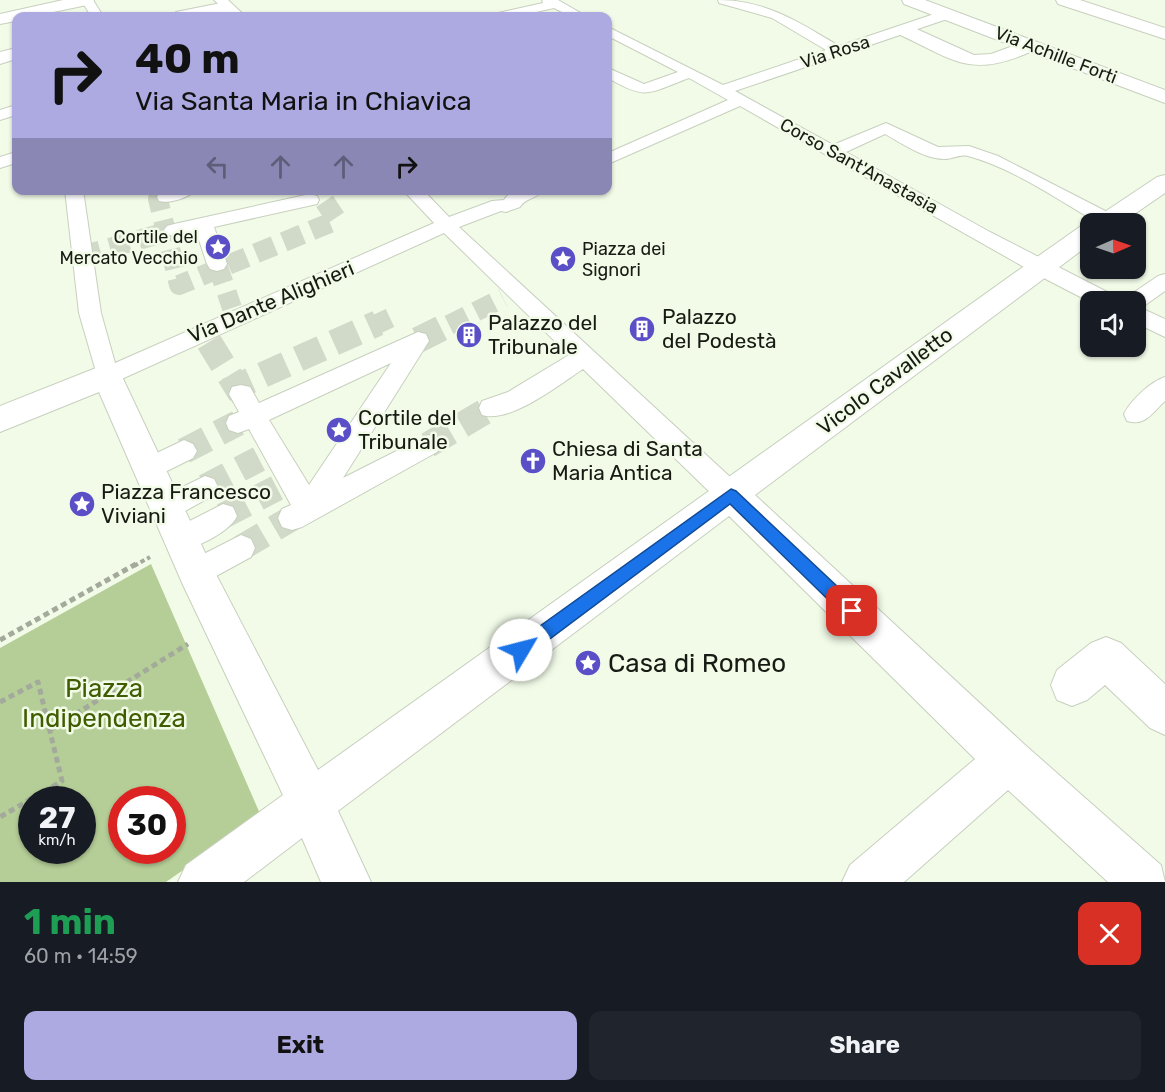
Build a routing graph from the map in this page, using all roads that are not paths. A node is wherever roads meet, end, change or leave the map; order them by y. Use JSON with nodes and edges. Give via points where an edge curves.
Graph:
{"nodes":[{"id":1,"x":86,"y":0,"type":"edge"},
{"id":2,"x":724,"y":0,"type":"edge"},
{"id":3,"x":910,"y":0,"type":"edge"},
{"id":4,"x":1064,"y":0,"type":"edge"},
{"id":5,"x":551,"y":2,"type":"edge"},
{"id":6,"x":974,"y":3,"type":"dead end"},
{"id":7,"x":228,"y":8,"type":"edge"},
{"id":8,"x":32,"y":12,"type":"edge"},
{"id":9,"x":205,"y":12,"type":"edge"},
{"id":10,"x":517,"y":12,"type":"edge"},
{"id":11,"x":571,"y":12,"type":"edge"},
{"id":12,"x":948,"y":14,"type":"junction"},
{"id":13,"x":904,"y":30,"type":"junction"},
{"id":14,"x":612,"y":33,"type":"edge"},
{"id":15,"x":1165,"y":34,"type":"edge"},
{"id":16,"x":1030,"y":45,"type":"junction"},
{"id":17,"x":648,"y":51,"type":"junction"},
{"id":18,"x":838,"y":51,"type":"junction"},
{"id":19,"x":615,"y":66,"type":"edge"},
{"id":20,"x":690,"y":73,"type":"junction"},
{"id":21,"x":722,"y":90,"type":"junction"},
{"id":22,"x":1165,"y":97,"type":"edge"},
{"id":23,"x":740,"y":100,"type":"junction"},
{"id":24,"x":834,"y":151,"type":"junction"},
{"id":25,"x":612,"y":157,"type":"edge"},
{"id":26,"x":1165,"y":182,"type":"edge"},
{"id":27,"x":75,"y":195,"type":"edge"},
{"id":28,"x":172,"y":195,"type":"edge"},
{"id":29,"x":416,"y":195,"type":"edge"},
{"id":30,"x":522,"y":195,"type":"edge"},
{"id":31,"x":166,"y":197,"type":"dead end"},
{"id":32,"x":310,"y":197,"type":"dead end"},
{"id":33,"x":272,"y":199,"type":"edge"},
{"id":34,"x":1081,"y":213,"type":"edge"},
{"id":35,"x":1118,"y":213,"type":"edge"},
{"id":36,"x":203,"y":224,"type":"junction"},
{"id":37,"x":441,"y":228,"type":"junction"},
{"id":38,"x":174,"y":230,"type":"tunnel mouth"},
{"id":39,"x":1080,"y":239,"type":"edge"},
{"id":40,"x":217,"y":264,"type":"tunnel mouth"},
{"id":41,"x":1039,"y":268,"type":"junction"},
{"id":42,"x":1165,"y":281,"type":"edge"},
{"id":43,"x":1086,"y":291,"type":"edge"},
{"id":44,"x":1146,"y":294,"type":"edge"},
{"id":45,"x":1146,"y":319,"type":"edge"},
{"id":46,"x":1165,"y":329,"type":"edge"},
{"id":47,"x":584,"y":357,"type":"junction"},
{"id":48,"x":107,"y":376,"type":"junction"},
{"id":49,"x":1165,"y":386,"type":"edge"},
{"id":50,"x":491,"y":408,"type":"tunnel mouth"},
{"id":51,"x":1136,"y":414,"type":"dead end"},
{"id":52,"x":0,"y":419,"type":"edge"},
{"id":53,"x":428,"y":445,"type":"tunnel mouth"},
{"id":54,"x":184,"y":451,"type":"tunnel mouth"},
{"id":55,"x":149,"y":468,"type":"junction"},
{"id":56,"x":205,"y":487,"type":"tunnel mouth"},
{"id":57,"x":731,"y":495,"type":"junction"},
{"id":58,"x":300,"y":514,"type":"junction"},
{"id":59,"x":222,"y":516,"type":"tunnel mouth"},
{"id":60,"x":181,"y":540,"type":"junction"},
{"id":61,"x":241,"y":548,"type":"tunnel mouth"},
{"id":62,"x":1072,"y":685,"type":"dead end"},
{"id":63,"x":1165,"y":713,"type":"edge"},
{"id":64,"x":1008,"y":760,"type":"junction"},
{"id":65,"x":311,"y":804,"type":"junction"},
{"id":66,"x":202,"y":882,"type":"edge"},
{"id":67,"x":346,"y":882,"type":"edge"},
{"id":68,"x":867,"y":882,"type":"edge"},
{"id":69,"x":1144,"y":882,"type":"edge"}],
"edges":[{"from":1,"to":8,"type":"street"},
{"from":2,"to":18,"type":"street","via":[[777,15]]},
{"from":3,"to":12,"type":"street","name":"Via Achille Forti"},
{"from":4,"to":15,"type":"street"},
{"from":5,"to":10,"type":"street"},
{"from":5,"to":11,"type":"street"},
{"from":6,"to":12,"type":"street"},
{"from":7,"to":9,"type":"street"},
{"from":12,"to":13,"type":"street","name":"Via Rosa"},
{"from":12,"to":16,"type":"street","name":"Via Achille Forti"},
{"from":13,"to":16,"type":"street","via":[[980,62]]},
{"from":13,"to":18,"type":"street","name":"Via Rosa"},
{"from":14,"to":17,"type":"street","name":"Corso Sant'Anastasia"},
{"from":16,"to":22,"type":"street","name":"Via Achille Forti"},
{"from":17,"to":19,"type":"street"},
{"from":17,"to":20,"type":"street","name":"Corso Sant'Anastasia"},
{"from":18,"to":21,"type":"street","name":"Via Rosa"},
{"from":19,"to":20,"type":"street","via":[[636,88],[645,89]]},
{"from":20,"to":21,"type":"street","name":"Corso Sant'Anastasia"},
{"from":21,"to":23,"type":"street","name":"Corso Sant'Anastasia"},
{"from":23,"to":24,"type":"street","name":"Corso Sant'Anastasia"},
{"from":23,"to":25,"type":"street"},
{"from":24,"to":34,"type":"street","via":[[885,128],[938,153],[960,148],[975,152]]},
{"from":24,"to":41,"type":"street","name":"Corso Sant'Anastasia"},
{"from":26,"to":35,"type":"street","name":"Vicolo Cavalletto"},
{"from":27,"to":48,"type":"street","via":[[90,314]]},
{"from":28,"to":31,"type":"street"},
{"from":29,"to":37,"type":"street"},
{"from":30,"to":37,"type":"street","via":[[506,206],[499,205]]},
{"from":32,"to":33,"type":"street"},
{"from":33,"to":36,"type":"street"},
{"from":36,"to":38,"type":"street"},
{"from":36,"to":40,"type":"street"},
{"from":37,"to":47,"type":"street","via":[[509,295],[544,319]]},
{"from":37,"to":48,"type":"street","name":"Via Dante Alighieri","via":[[234,313],[206,337]]},
{"from":39,"to":41,"type":"street","name":"Vicolo Cavalletto"},
{"from":41,"to":43,"type":"street","name":"Corso Sant'Anastasia"},
{"from":41,"to":57,"type":"street","name":"Vicolo Cavalletto"},
{"from":42,"to":44,"type":"street"},
{"from":45,"to":46,"type":"street"},
{"from":47,"to":50,"type":"street","via":[[517,399]]},
{"from":47,"to":57,"type":"street"},
{"from":48,"to":52,"type":"street"},
{"from":48,"to":55,"type":"street"},
{"from":49,"to":51,"type":"street"},
{"from":53,"to":58,"type":"street"},
{"from":54,"to":55,"type":"street"},
{"from":55,"to":60,"type":"street"},
{"from":56,"to":60,"type":"street"},
{"from":57,"to":64,"type":"street"},
{"from":57,"to":65,"type":"street","name":"Vicolo Cavalletto"},
{"from":58,"to":58,"type":"street","via":[[418,340],[244,411]]},
{"from":59,"to":60,"type":"street"},
{"from":60,"to":61,"type":"street"},
{"from":60,"to":65,"type":"street"},
{"from":62,"to":63,"type":"street","via":[[1106,658]]},
{"from":64,"to":68,"type":"street"},
{"from":64,"to":69,"type":"street"},
{"from":65,"to":66,"type":"street","name":"Vicolo Cavalletto"},
{"from":65,"to":67,"type":"street"}]}
